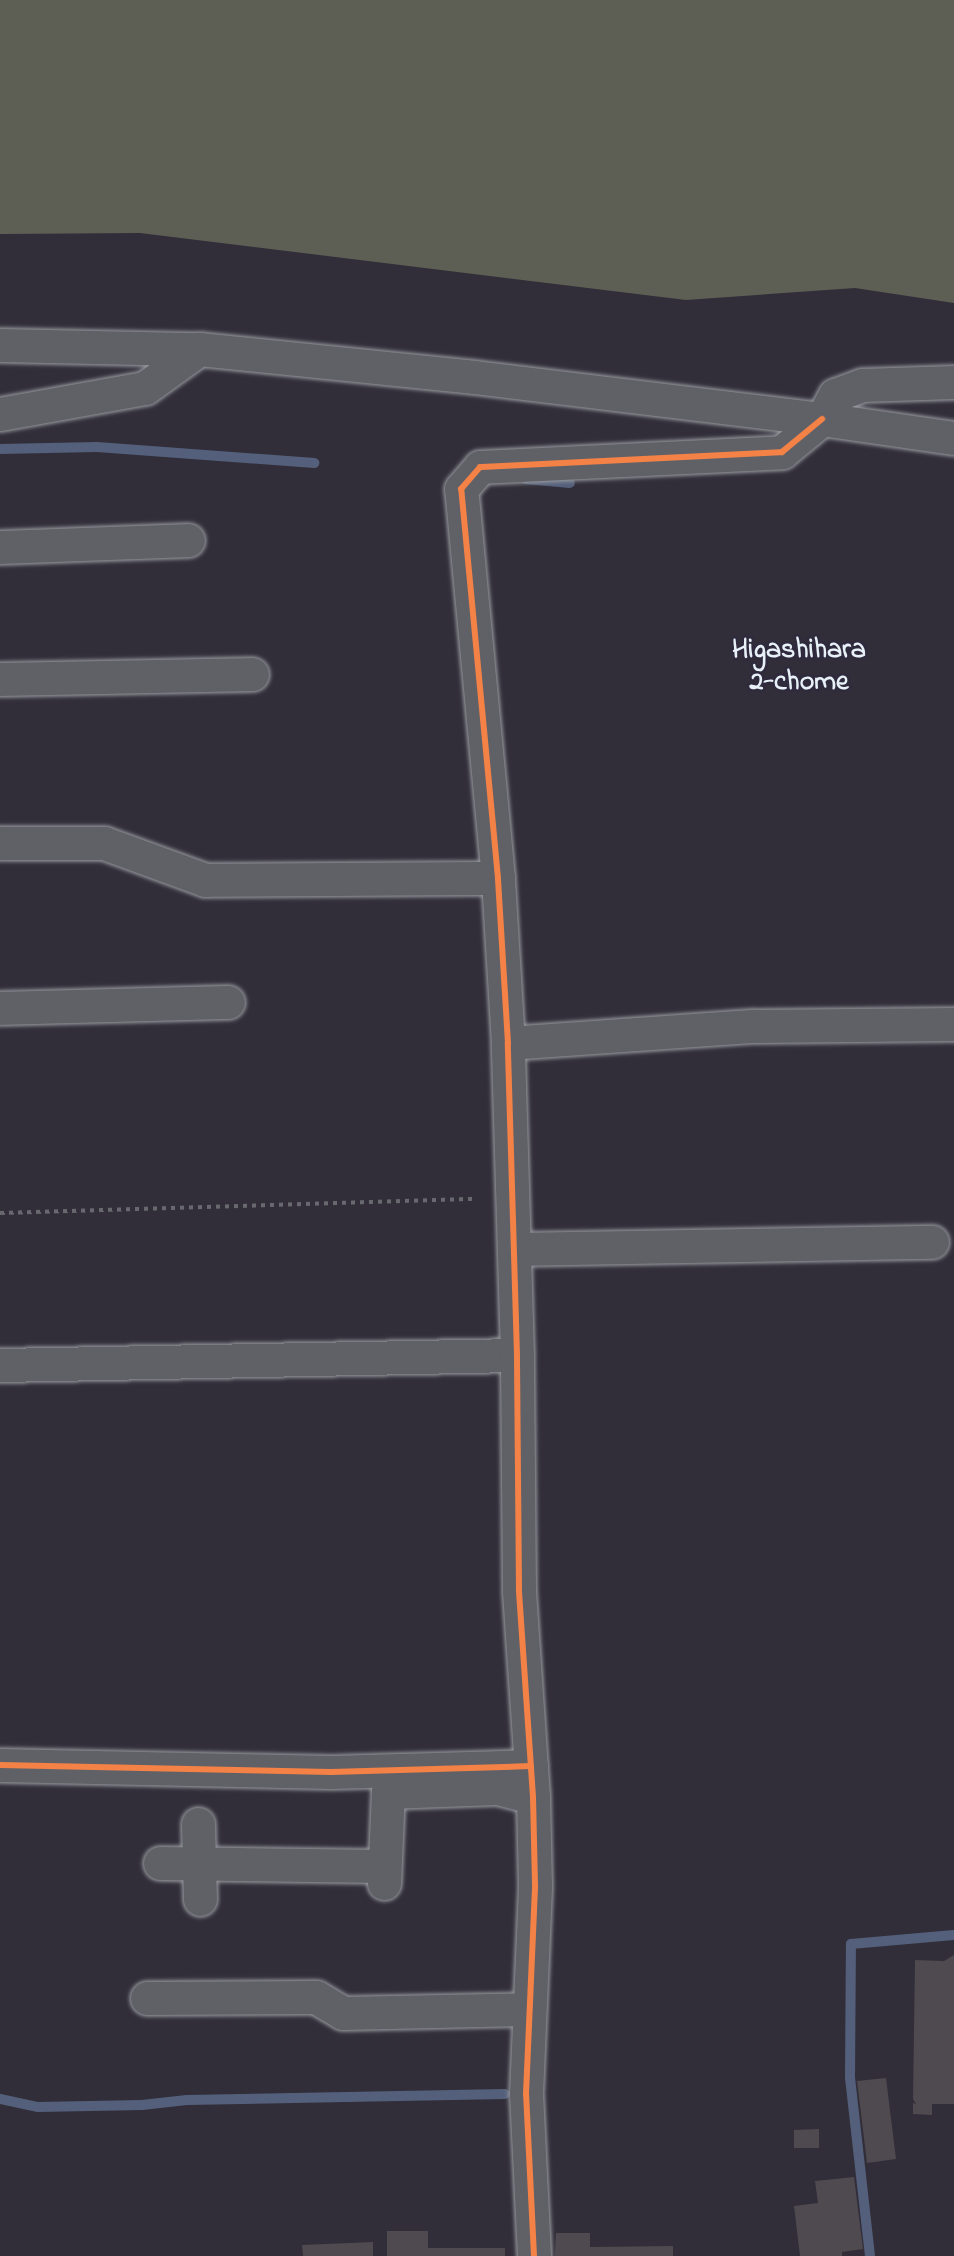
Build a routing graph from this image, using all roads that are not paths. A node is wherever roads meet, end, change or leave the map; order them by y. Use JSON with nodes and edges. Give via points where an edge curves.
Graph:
{"nodes":[{"id":1,"x":0,"y":345,"type":"edge"},
{"id":2,"x":199,"y":349,"type":"junction"},
{"id":3,"x":954,"y":382,"type":"edge"},
{"id":4,"x":0,"y":403,"type":"edge"},
{"id":5,"x":44,"y":406,"type":"junction"},
{"id":6,"x":0,"y":414,"type":"edge"},
{"id":7,"x":822,"y":419,"type":"junction"},
{"id":8,"x":954,"y":438,"type":"edge"},
{"id":9,"x":188,"y":540,"type":"dead end"},
{"id":10,"x":0,"y":547,"type":"edge"},
{"id":11,"x":252,"y":674,"type":"dead end"},
{"id":12,"x":0,"y":679,"type":"edge"},
{"id":13,"x":0,"y":843,"type":"edge"},
{"id":14,"x":498,"y":878,"type":"junction"},
{"id":15,"x":228,"y":1002,"type":"dead end"},
{"id":16,"x":0,"y":1008,"type":"edge"},
{"id":17,"x":954,"y":1024,"type":"edge"},
{"id":18,"x":508,"y":1043,"type":"junction"},
{"id":19,"x":932,"y":1242,"type":"dead end"},
{"id":20,"x":515,"y":1249,"type":"junction"},
{"id":21,"x":517,"y":1355,"type":"junction"},
{"id":22,"x":0,"y":1365,"type":"edge"},
{"id":23,"x":0,"y":1766,"type":"edge"},
{"id":24,"x":532,"y":1781,"type":"junction"},
{"id":25,"x":198,"y":1824,"type":"dead end"},
{"id":26,"x":160,"y":1863,"type":"dead end"},
{"id":27,"x":199,"y":1864,"type":"junction"},
{"id":28,"x":200,"y":1899,"type":"dead end"},
{"id":29,"x":147,"y":1998,"type":"dead end"},
{"id":30,"x":528,"y":2009,"type":"junction"},
{"id":31,"x":534,"y":2256,"type":"edge"}],
"edges":[{"from":1,"to":2,"type":"street"},
{"from":2,"to":5,"type":"street","via":[[145,388]]},
{"from":2,"to":7,"type":"street"},
{"from":3,"to":7,"type":"street","via":[[862,385],[835,395]]},
{"from":4,"to":5,"type":"street"},
{"from":5,"to":6,"type":"street"},
{"from":7,"to":8,"type":"street"},
{"from":7,"to":14,"type":"street","via":[[782,452],[480,467],[462,489]]},
{"from":9,"to":10,"type":"street"},
{"from":11,"to":12,"type":"street"},
{"from":13,"to":14,"type":"street","via":[[104,843],[205,880]]},
{"from":14,"to":18,"type":"street"},
{"from":15,"to":16,"type":"street"},
{"from":17,"to":18,"type":"street","via":[[754,1026]]},
{"from":18,"to":20,"type":"street"},
{"from":19,"to":20,"type":"street"},
{"from":20,"to":21,"type":"street"},
{"from":21,"to":22,"type":"street"},
{"from":21,"to":24,"type":"street","via":[[519,1590]]},
{"from":23,"to":24,"type":"street","via":[[331,1772]]},
{"from":24,"to":27,"type":"street","via":[[497,1788],[388,1792],[384,1875]]},
{"from":24,"to":30,"type":"street","via":[[535,1885]]},
{"from":25,"to":27,"type":"street"},
{"from":26,"to":27,"type":"street"},
{"from":27,"to":28,"type":"street"},
{"from":29,"to":30,"type":"street","via":[[316,1997],[343,2013]]},
{"from":30,"to":31,"type":"street","via":[[526,2094]]}]}
